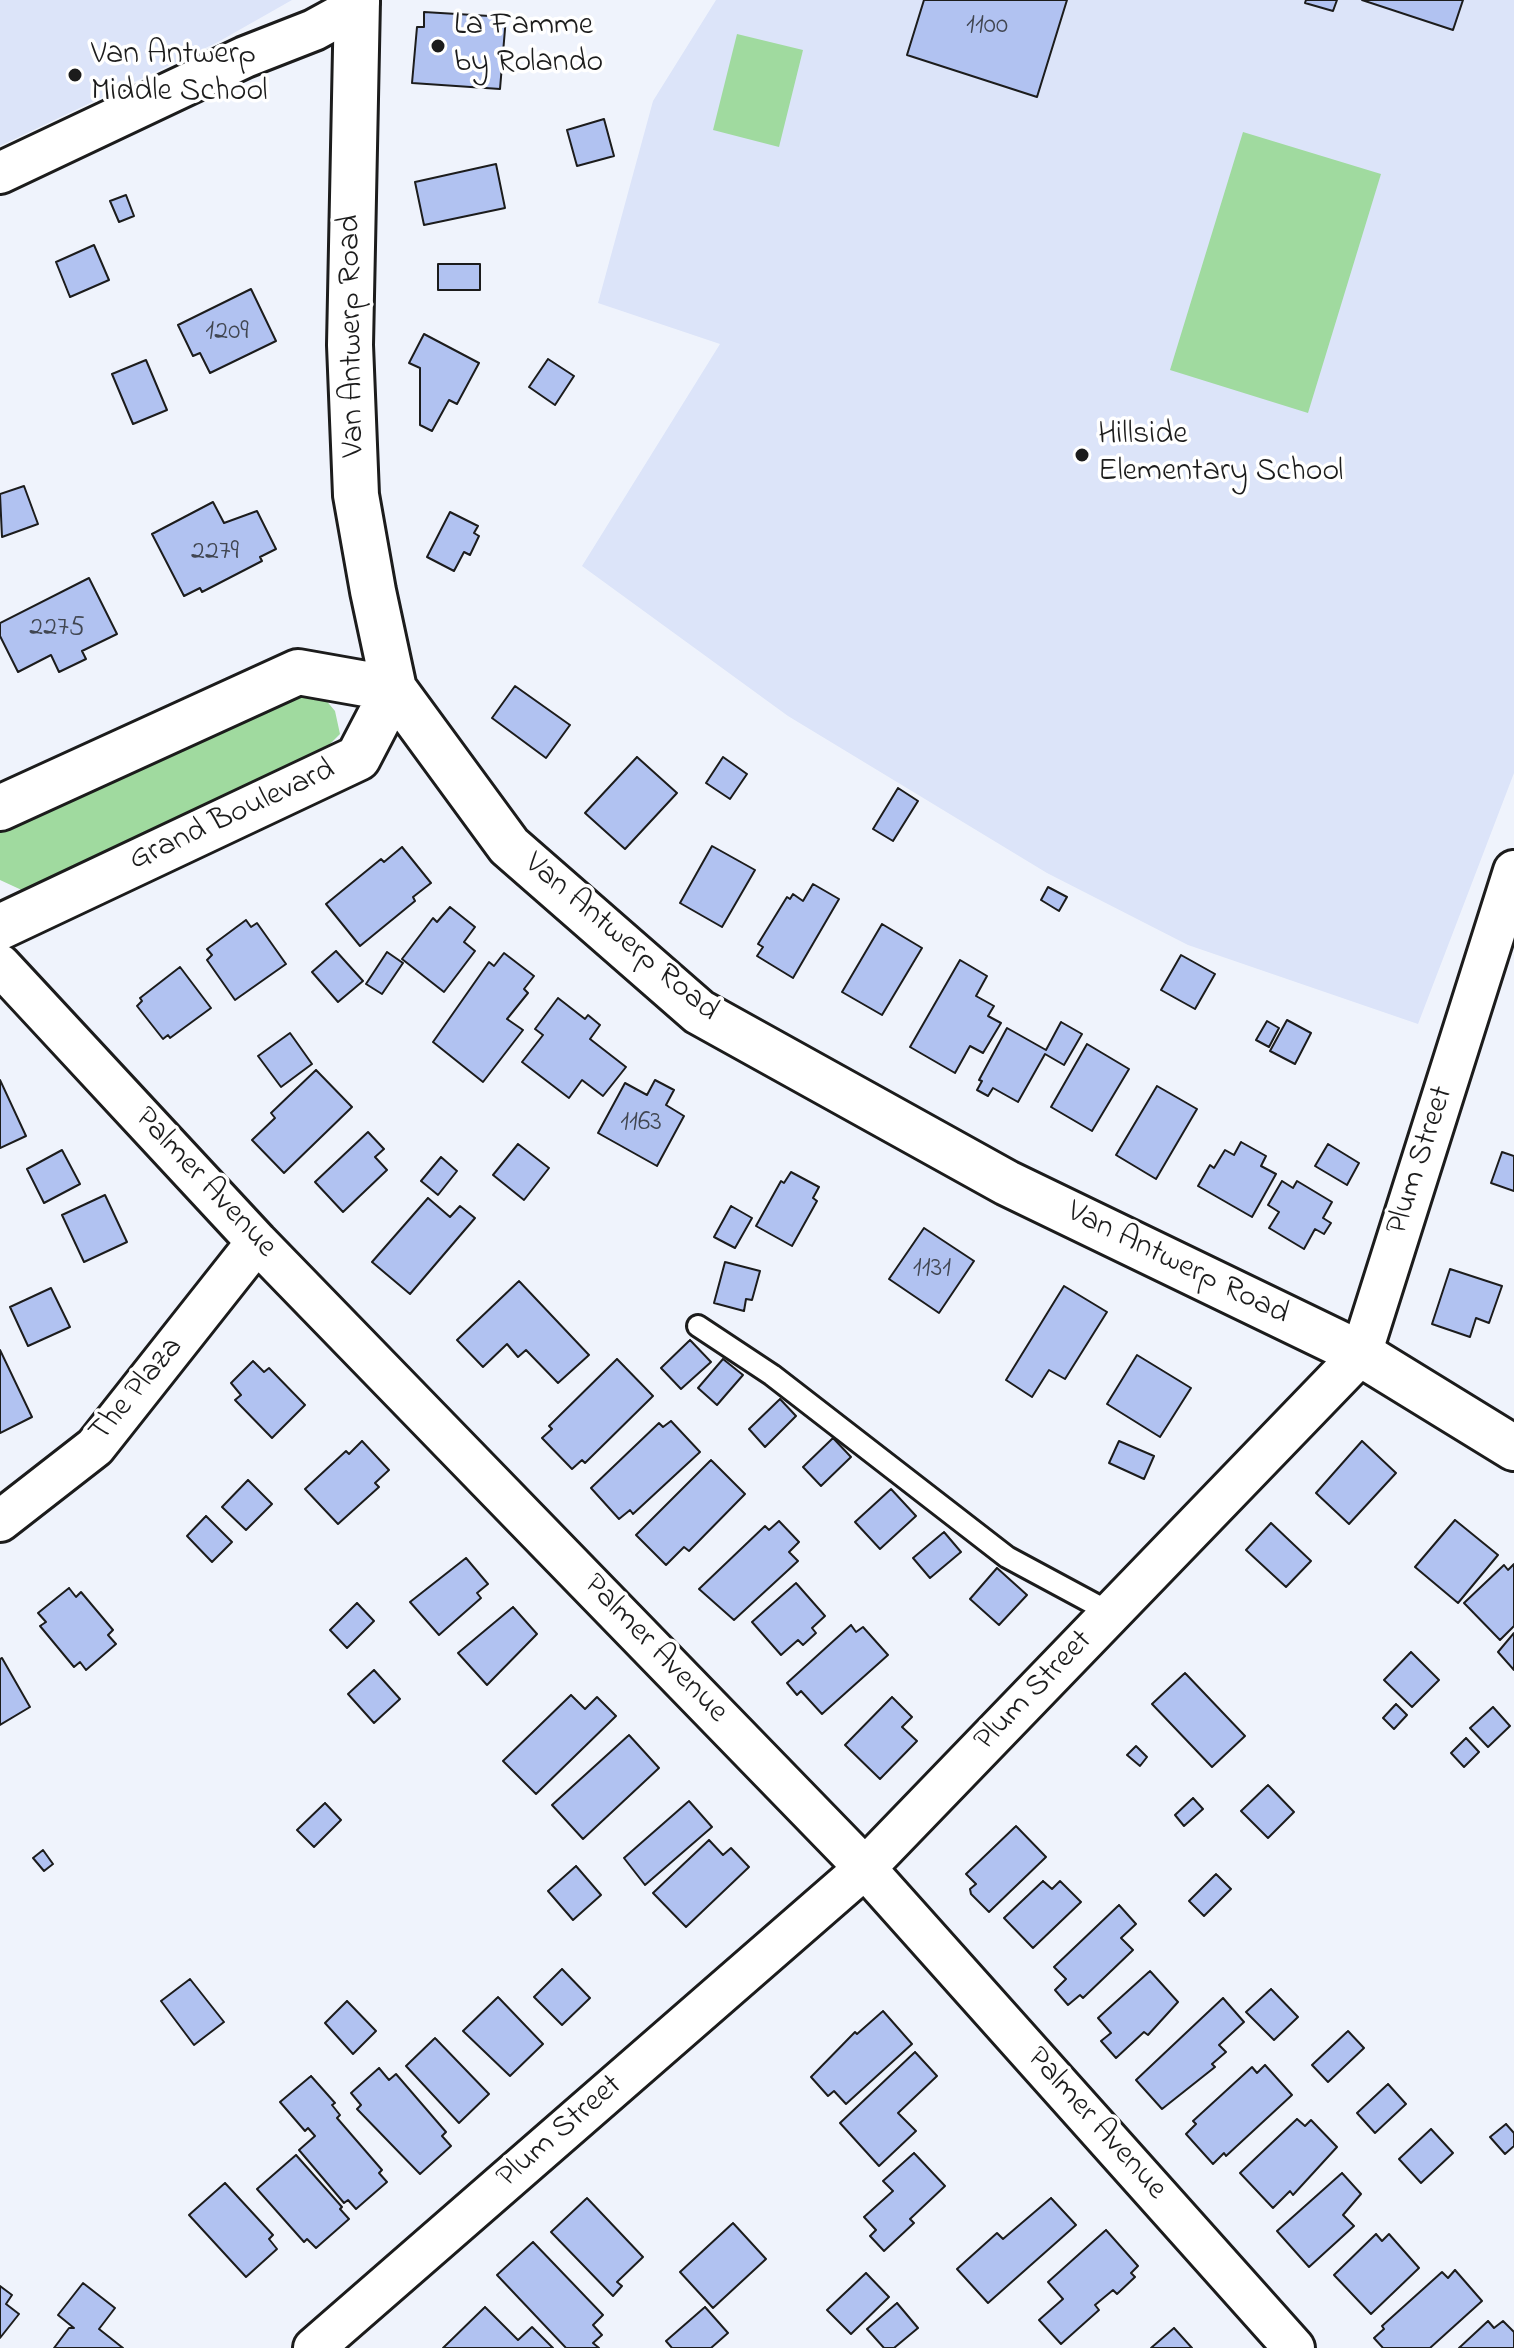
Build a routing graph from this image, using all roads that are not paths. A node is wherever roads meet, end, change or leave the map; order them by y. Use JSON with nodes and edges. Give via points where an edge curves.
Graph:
{"nodes":[{"id":1,"x":357,"y":2,"type":"edge"},
{"id":2,"x":0,"y":173,"type":"edge"},
{"id":3,"x":394,"y":689,"type":"junction"},
{"id":4,"x":0,"y":808,"type":"edge"},
{"id":5,"x":1514,"y":871,"type":"edge"},
{"id":6,"x":0,"y":927,"type":"edge"},
{"id":7,"x":0,"y":965,"type":"edge"},
{"id":8,"x":257,"y":1242,"type":"junction"},
{"id":9,"x":698,"y":1326,"type":"dead end"},
{"id":10,"x":1361,"y":1354,"type":"junction"},
{"id":11,"x":1514,"y":1448,"type":"edge"},
{"id":12,"x":0,"y":1521,"type":"edge"},
{"id":13,"x":1111,"y":1613,"type":"junction"},
{"id":14,"x":865,"y":1868,"type":"junction"},
{"id":15,"x":314,"y":2348,"type":"edge"},
{"id":16,"x":1294,"y":2348,"type":"edge"}],
"edges":[{"from":1,"to":2,"type":"street","via":[[314,30],[245,57]]},
{"from":1,"to":3,"type":"street","name":"Van Antwerp Road","via":[[350,345],[356,495]]},
{"from":3,"to":4,"type":"street","via":[[298,672]]},
{"from":3,"to":6,"type":"street","name":"Grand Boulevard","via":[[358,758]]},
{"from":3,"to":10,"type":"street","name":"Van Antwerp Road","via":[[509,846],[699,1012],[1007,1183]]},
{"from":5,"to":10,"type":"street","name":"Plum Street"},
{"from":7,"to":8,"type":"street","name":"Palmer Avenue"},
{"from":8,"to":12,"type":"street","name":"The Plaza","via":[[95,1447]]},
{"from":8,"to":14,"type":"street","name":"Palmer Avenue"},
{"from":9,"to":13,"type":"lane","via":[[772,1375],[1007,1557]]},
{"from":10,"to":11,"type":"street","name":"Van Antwerp Road"},
{"from":10,"to":13,"type":"street","name":"Plum Street"},
{"from":13,"to":14,"type":"street","name":"Plum Street"},
{"from":14,"to":15,"type":"street","name":"Plum Street"},
{"from":14,"to":16,"type":"street","name":"Palmer Avenue"}]}
